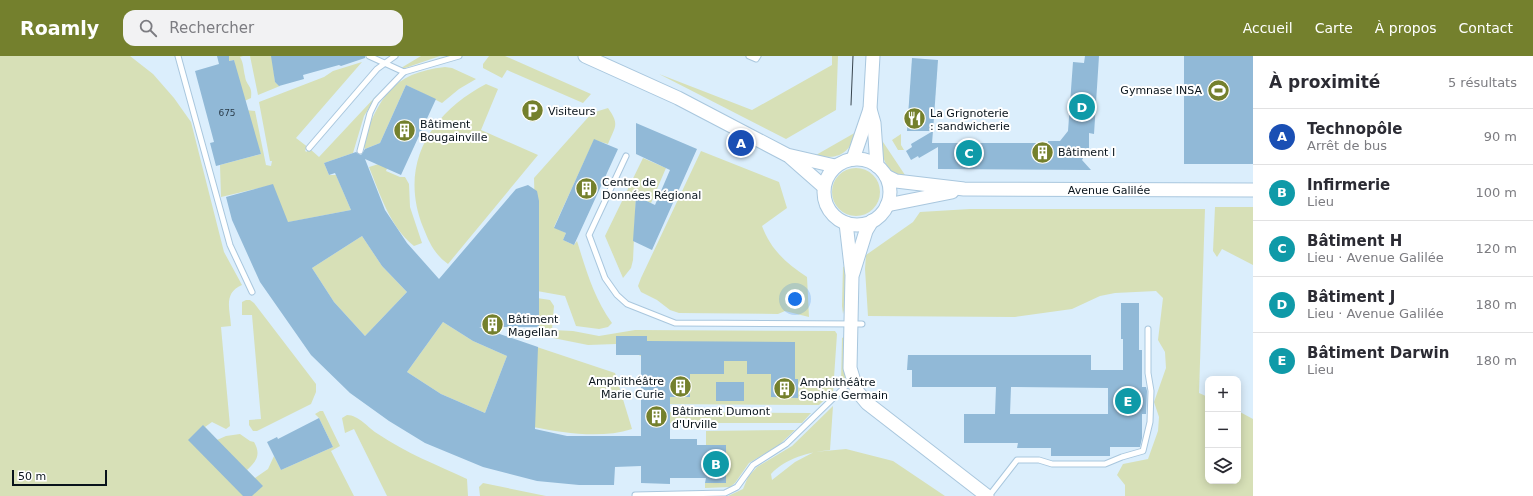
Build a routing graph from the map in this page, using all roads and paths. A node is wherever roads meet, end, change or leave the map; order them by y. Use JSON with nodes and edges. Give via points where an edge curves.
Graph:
{"nodes":[{"id":1,"x":178,"y":56,"type":"edge"},
{"id":2,"x":369,"y":56,"type":"edge"},
{"id":3,"x":395,"y":56,"type":"edge"},
{"id":4,"x":459,"y":56,"type":"edge"},
{"id":5,"x":585,"y":56,"type":"edge"},
{"id":6,"x":749,"y":56,"type":"edge"},
{"id":7,"x":758,"y":56,"type":"edge"},
{"id":8,"x":873,"y":56,"type":"edge"},
{"id":9,"x":385,"y":64,"type":"junction"},
{"id":10,"x":404,"y":72,"type":"junction"},
{"id":11,"x":870,"y":109,"type":"junction"},
{"id":12,"x":309,"y":148,"type":"dead end"},
{"id":13,"x":360,"y":150,"type":"dead end"},
{"id":14,"x":787,"y":155,"type":"junction"},
{"id":15,"x":626,"y":156,"type":"dead end"},
{"id":16,"x":853,"y":159,"type":"junction"},
{"id":17,"x":835,"y":166,"type":"junction"},
{"id":18,"x":877,"y":166,"type":"junction"},
{"id":19,"x":886,"y":176,"type":"junction"},
{"id":20,"x":824,"y":186,"type":"junction"},
{"id":21,"x":964,"y":189,"type":"junction"},
{"id":22,"x":1253,"y":190,"type":"edge"},
{"id":23,"x":887,"y":205,"type":"junction"},
{"id":24,"x":872,"y":222,"type":"junction"},
{"id":25,"x":846,"y":223,"type":"junction"},
{"id":26,"x":852,"y":275,"type":"junction"},
{"id":27,"x":252,"y":292,"type":"dead end"},
{"id":28,"x":856,"y":324,"type":"junction"},
{"id":29,"x":1148,"y":328,"type":"dead end"},
{"id":30,"x":852,"y":380,"type":"junction"},
{"id":31,"x":635,"y":494,"type":"dead end"},
{"id":32,"x":988,"y":496,"type":"edge"}],
"edges":[{"from":1,"to":27,"type":"lane","via":[[230,245]]},
{"from":2,"to":9,"type":"lane"},
{"from":3,"to":9,"type":"lane"},
{"from":4,"to":10,"type":"lane"},
{"from":5,"to":14,"type":"street","via":[[678,98]]},
{"from":6,"to":7,"type":"lane","via":[[756,59]]},
{"from":8,"to":11,"type":"street"},
{"from":9,"to":10,"type":"lane"},
{"from":9,"to":12,"type":"lane"},
{"from":10,"to":13,"type":"lane","via":[[376,101]]},
{"from":11,"to":16,"type":"street"},
{"from":11,"to":18,"type":"street","via":[[874,123]]},
{"from":14,"to":17,"type":"street"},
{"from":14,"to":20,"type":"street"},
{"from":15,"to":28,"type":"lane","via":[[589,235],[605,278],[627,304],[675,323]]},
{"from":16,"to":17,"type":"street"},
{"from":16,"to":18,"type":"street","via":[[866,160]]},
{"from":17,"to":20,"type":"street","via":[[829,172]]},
{"from":18,"to":19,"type":"street"},
{"from":19,"to":21,"type":"street","name":"Avenue Galilée","via":[[896,181]]},
{"from":19,"to":23,"type":"street","via":[[890,195]]},
{"from":20,"to":25,"type":"street","via":[[825,203],[830,212]]},
{"from":21,"to":22,"type":"street","name":"Avenue Galilée"},
{"from":21,"to":23,"type":"street","name":"Avenue Galilée"},
{"from":23,"to":24,"type":"street"},
{"from":24,"to":25,"type":"street","via":[[859,225]]},
{"from":24,"to":26,"type":"street"},
{"from":25,"to":26,"type":"street"},
{"from":26,"to":28,"type":"street"},
{"from":28,"to":30,"type":"street","via":[[850,368]]},
{"from":29,"to":32,"type":"lane","via":[[1150,422],[1143,451],[1122,456],[1105,464],[1052,464],[1040,460],[1017,460]]},
{"from":30,"to":31,"type":"lane","via":[[786,444],[753,465],[736,487],[725,493]]},
{"from":30,"to":32,"type":"street","via":[[867,403]]}]}
